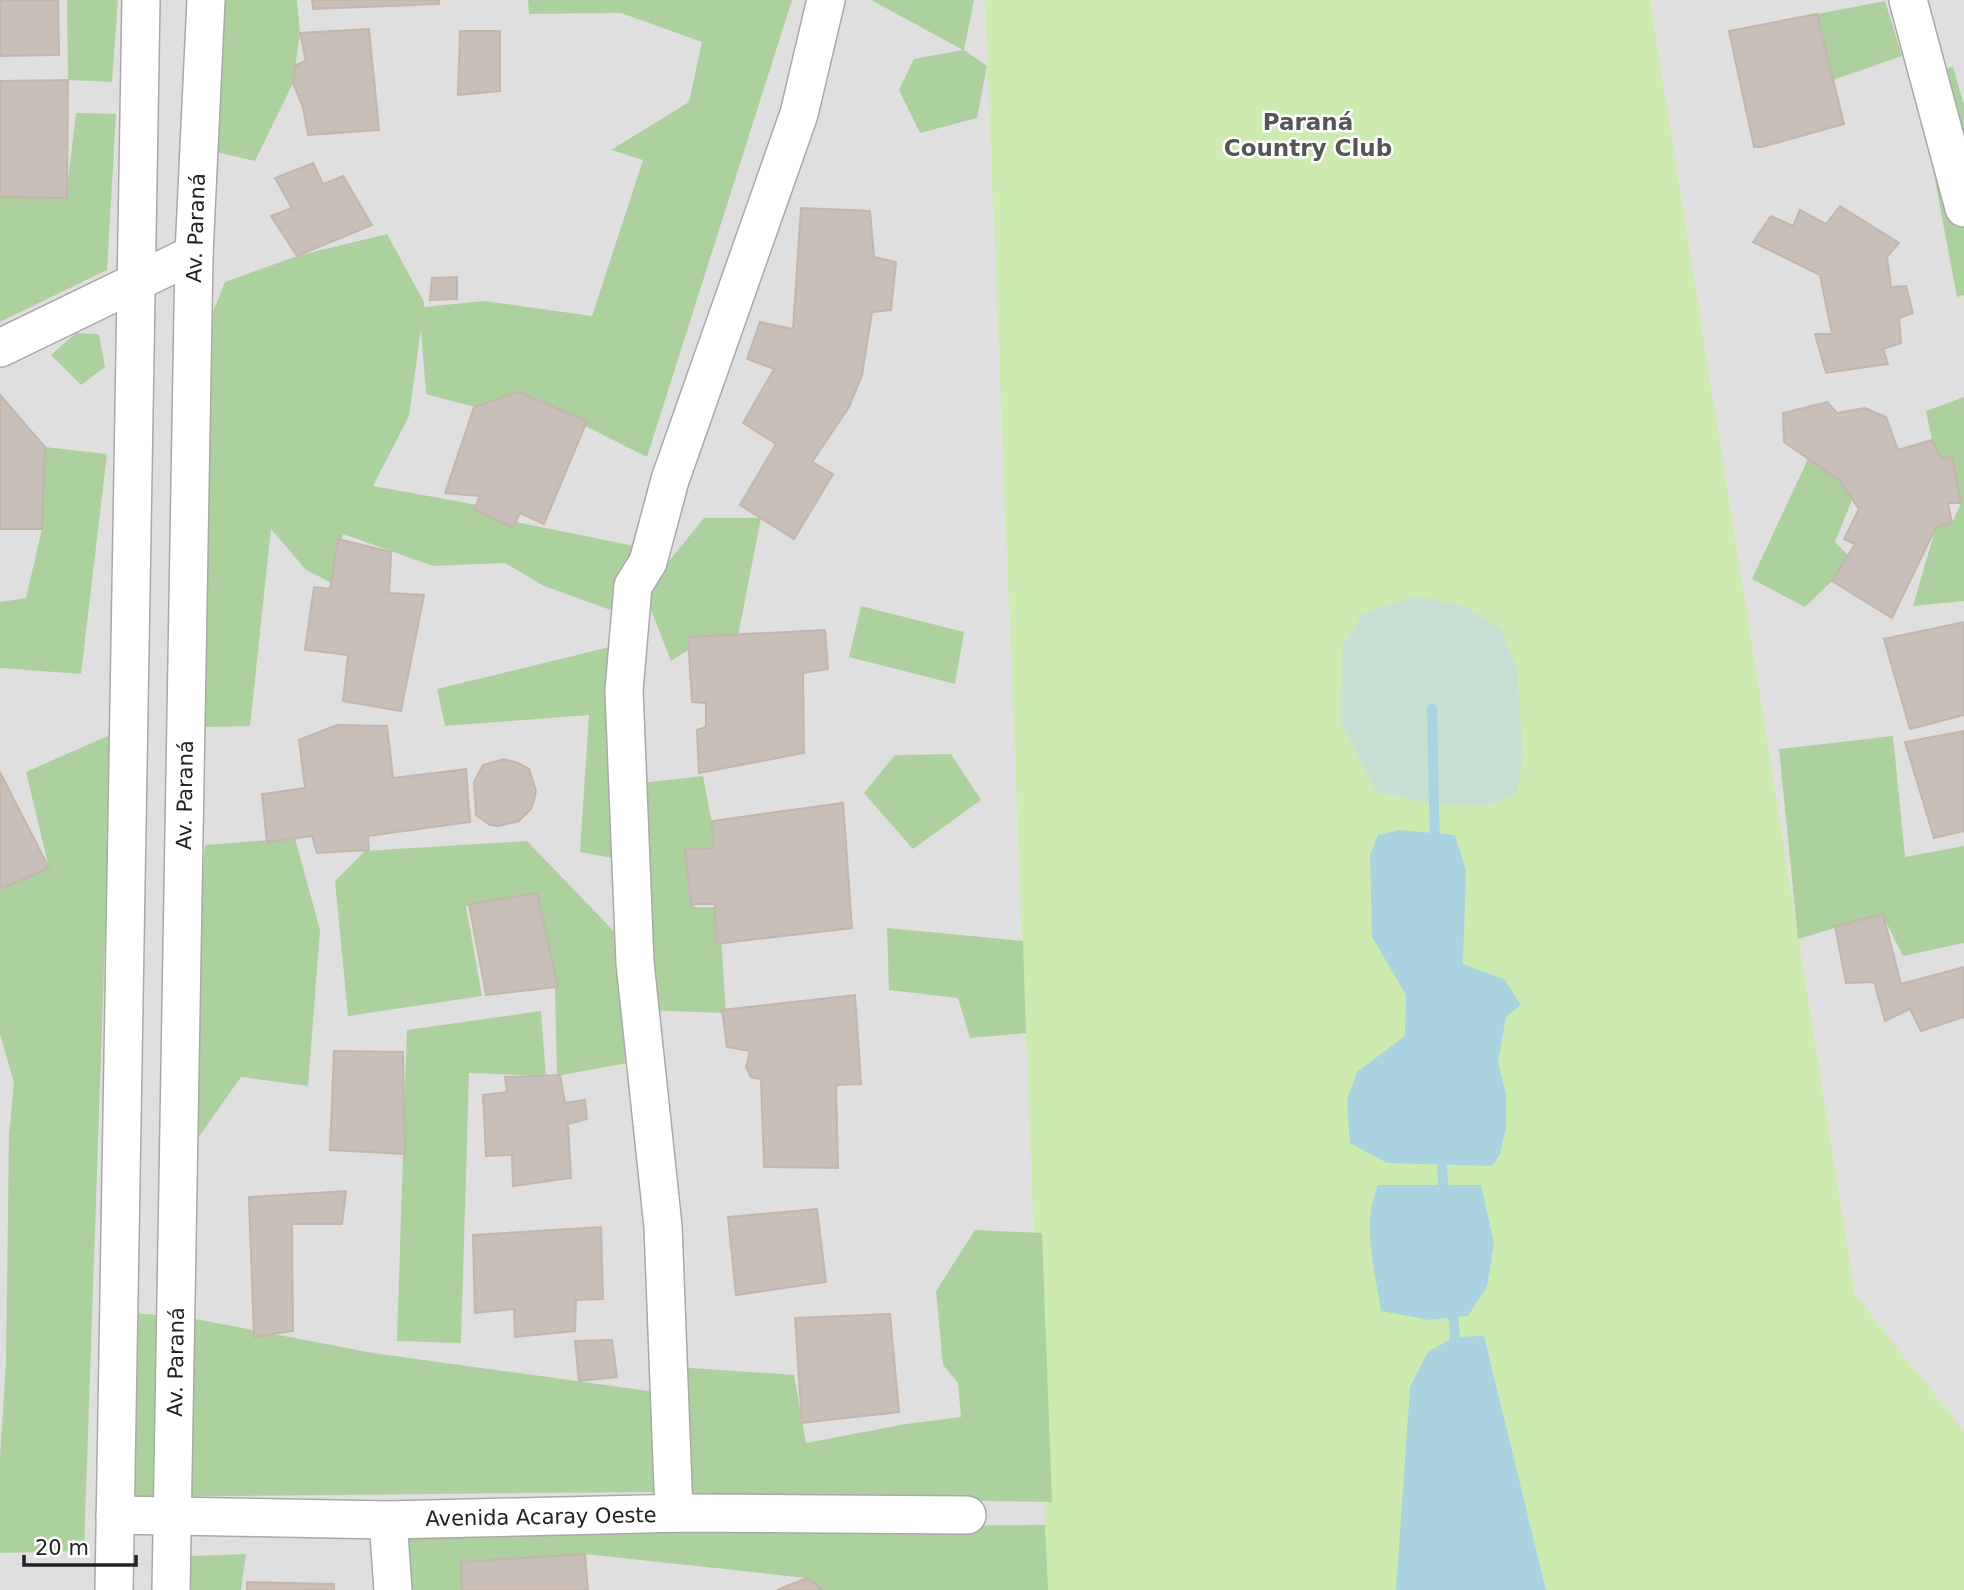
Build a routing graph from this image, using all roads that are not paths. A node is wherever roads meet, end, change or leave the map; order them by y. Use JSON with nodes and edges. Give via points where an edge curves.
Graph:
{"nodes":[{"id":1,"x":141,"y":0,"type":"edge"},
{"id":2,"x":206,"y":0,"type":"edge"},
{"id":3,"x":826,"y":0,"type":"edge"},
{"id":4,"x":1908,"y":0,"type":"edge"},
{"id":5,"x":1964,"y":208,"type":"edge"},
{"id":6,"x":194,"y":254,"type":"junction"},
{"id":7,"x":136,"y":281,"type":"junction"},
{"id":8,"x":0,"y":348,"type":"edge"},
{"id":9,"x":674,"y":1513,"type":"junction"},
{"id":10,"x":115,"y":1515,"type":"junction"},
{"id":11,"x":967,"y":1515,"type":"dead end"},
{"id":12,"x":173,"y":1516,"type":"junction"},
{"id":13,"x":388,"y":1520,"type":"junction"},
{"id":14,"x":114,"y":1590,"type":"edge"},
{"id":15,"x":171,"y":1590,"type":"edge"},
{"id":16,"x":393,"y":1590,"type":"edge"}],
"edges":[{"from":1,"to":7,"type":"street"},
{"from":2,"to":6,"type":"street","name":"Av. Paraná"},
{"from":3,"to":9,"type":"street","via":[[799,114],[670,480],[648,562],[633,586],[624,690],[634,947],[663,1226]]},
{"from":4,"to":5,"type":"street"},
{"from":6,"to":7,"type":"street"},
{"from":6,"to":12,"type":"street","name":"Av. Paraná"},
{"from":7,"to":8,"type":"street"},
{"from":7,"to":10,"type":"street"},
{"from":9,"to":11,"type":"street","name":"Avenida Acaray Oeste"},
{"from":9,"to":13,"type":"street","name":"Avenida Acaray Oeste"},
{"from":10,"to":12,"type":"street","name":"Avenida Acaray Oeste"},
{"from":10,"to":14,"type":"street"},
{"from":12,"to":13,"type":"street","name":"Avenida Acaray Oeste"},
{"from":12,"to":15,"type":"street","name":"Av. Paraná"},
{"from":13,"to":16,"type":"street"}]}
